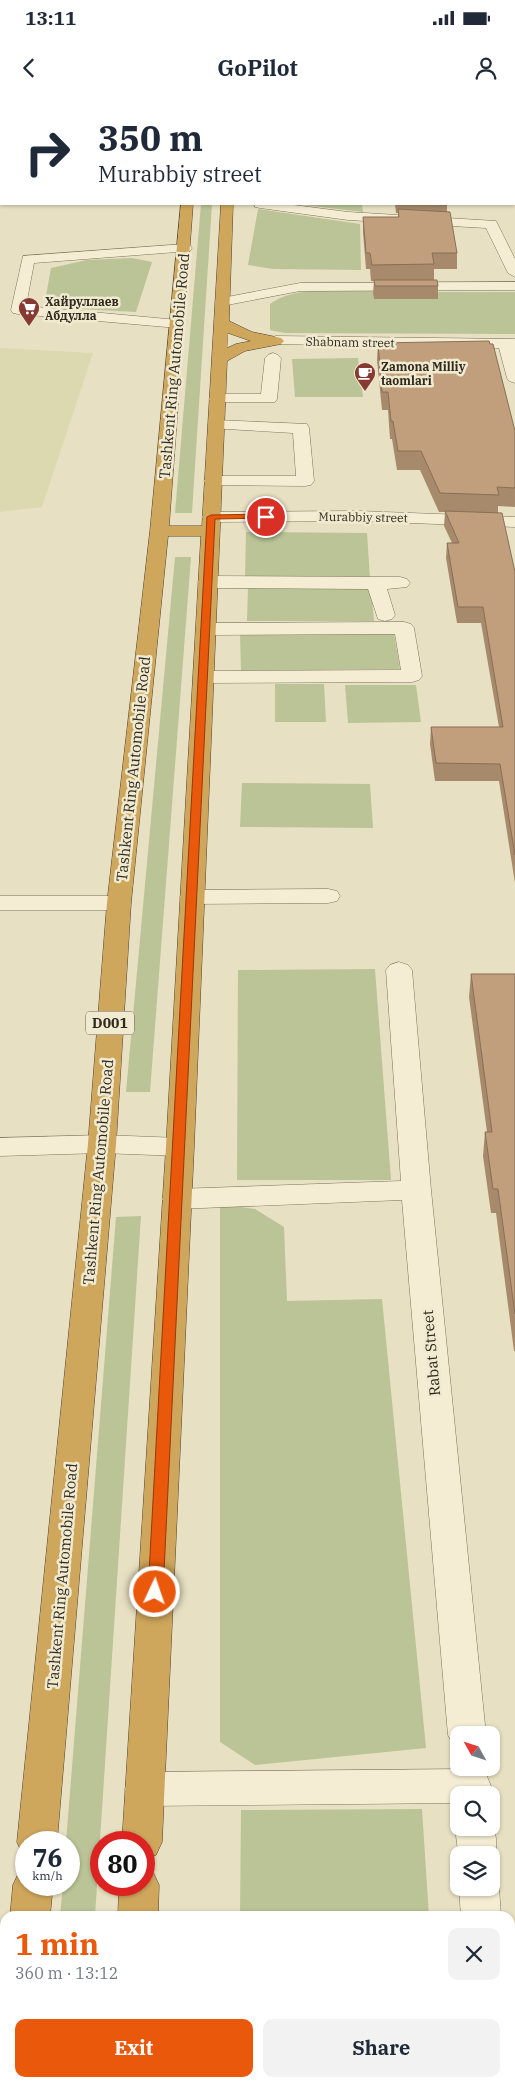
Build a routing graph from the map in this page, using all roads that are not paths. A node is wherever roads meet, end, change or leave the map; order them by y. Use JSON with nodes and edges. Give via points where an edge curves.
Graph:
{"nodes":[{"id":1,"x":188,"y":205,"type":"edge"},
{"id":2,"x":227,"y":205,"type":"edge"},
{"id":3,"x":267,"y":205,"type":"edge"},
{"id":4,"x":390,"y":205,"type":"edge"},
{"id":5,"x":393,"y":218,"type":"junction"},
{"id":6,"x":499,"y":240,"type":"junction"},
{"id":7,"x":515,"y":242,"type":"edge"},
{"id":8,"x":184,"y":248,"type":"junction"},
{"id":9,"x":515,"y":275,"type":"edge"},
{"id":10,"x":279,"y":276,"type":"dead end"},
{"id":11,"x":515,"y":286,"type":"edge"},
{"id":12,"x":227,"y":298,"type":"junction"},
{"id":13,"x":178,"y":324,"type":"junction"},
{"id":14,"x":276,"y":341,"type":"junction"},
{"id":15,"x":510,"y":344,"type":"edge"},
{"id":16,"x":273,"y":358,"type":"dead end"},
{"id":17,"x":219,"y":359,"type":"junction"},
{"id":18,"x":515,"y":378,"type":"edge"},
{"id":19,"x":216,"y":412,"type":"junction"},
{"id":20,"x":213,"y":482,"type":"junction"},
{"id":21,"x":515,"y":522,"type":"edge"},
{"id":22,"x":211,"y":524,"type":"junction"},
{"id":23,"x":159,"y":531,"type":"junction"},
{"id":24,"x":208,"y":582,"type":"junction"},
{"id":25,"x":376,"y":583,"type":"junction"},
{"id":26,"x":400,"y":583,"type":"dead end"},
{"id":27,"x":385,"y":615,"type":"dead end"},
{"id":28,"x":206,"y":629,"type":"junction"},
{"id":29,"x":203,"y":677,"type":"junction"},
{"id":30,"x":192,"y":896,"type":"junction"},
{"id":31,"x":328,"y":896,"type":"dead end"},
{"id":32,"x":119,"y":902,"type":"junction"},
{"id":33,"x":0,"y":903,"type":"edge"},
{"id":34,"x":399,"y":970,"type":"dead end"},
{"id":35,"x":102,"y":1144,"type":"junction"},
{"id":36,"x":0,"y":1147,"type":"edge"},
{"id":37,"x":180,"y":1147,"type":"junction"},
{"id":38,"x":416,"y":1190,"type":"junction"},
{"id":39,"x":177,"y":1199,"type":"junction"},
{"id":40,"x":466,"y":1726,"type":"edge"},
{"id":41,"x":471,"y":1783,"type":"edge"},
{"id":42,"x":144,"y":1789,"type":"junction"},
{"id":43,"x":38,"y":1831,"type":"edge"},
{"id":44,"x":142,"y":1831,"type":"edge"},
{"id":45,"x":32,"y":1896,"type":"edge"},
{"id":46,"x":139,"y":1896,"type":"edge"},
{"id":47,"x":480,"y":1896,"type":"edge"},
{"id":48,"x":30,"y":1911,"type":"edge"},
{"id":49,"x":138,"y":1911,"type":"edge"},
{"id":50,"x":481,"y":1911,"type":"edge"}],
"edges":[{"from":1,"to":8,"type":"highway","name":"Tashkent Ring Automobile Road","number":"D001"},
{"from":2,"to":12,"type":"highway"},
{"from":3,"to":5,"type":"street","via":[[348,216]]},
{"from":4,"to":5,"type":"street"},
{"from":5,"to":6,"type":"street","via":[[491,224]]},
{"from":6,"to":7,"type":"street"},
{"from":6,"to":9,"type":"street"},
{"from":8,"to":13,"type":"highway","name":"Tashkent Ring Automobile Road","number":"D001"},
{"from":8,"to":13,"type":"street","via":[[28,259],[18,310]]},
{"from":9,"to":10,"type":"street"},
{"from":11,"to":12,"type":"street","via":[[300,286]]},
{"from":12,"to":14,"type":"highway","via":[[228,328]]},
{"from":12,"to":17,"type":"highway"},
{"from":13,"to":23,"type":"highway","name":"Tashkent Ring Automobile Road","number":"D001"},
{"from":14,"to":15,"type":"street","name":"Shabnam street"},
{"from":14,"to":17,"type":"highway","via":[[241,347]]},
{"from":15,"to":18,"type":"street"},
{"from":16,"to":19,"type":"street","via":[[269,399]]},
{"from":17,"to":19,"type":"highway"},
{"from":19,"to":20,"type":"highway"},
{"from":19,"to":20,"type":"street","via":[[302,428],[305,482]]},
{"from":20,"to":22,"type":"highway"},
{"from":21,"to":22,"type":"street","name":"Murabbiy street","via":[[358,516]]},
{"from":22,"to":23,"type":"highway"},
{"from":22,"to":24,"type":"highway"},
{"from":23,"to":32,"type":"highway","name":"Tashkent Ring Automobile Road","number":"D001"},
{"from":24,"to":25,"type":"street"},
{"from":24,"to":28,"type":"highway"},
{"from":25,"to":26,"type":"street"},
{"from":25,"to":27,"type":"street"},
{"from":28,"to":29,"type":"highway"},
{"from":28,"to":29,"type":"street","via":[[404,628],[412,676]]},
{"from":29,"to":30,"type":"highway"},
{"from":30,"to":31,"type":"street"},
{"from":30,"to":37,"type":"highway"},
{"from":32,"to":33,"type":"street"},
{"from":32,"to":35,"type":"highway","name":"Tashkent Ring Automobile Road","number":"D001"},
{"from":34,"to":38,"type":"street","name":"Rabat Street"},
{"from":35,"to":36,"type":"street"},
{"from":35,"to":37,"type":"street"},
{"from":35,"to":43,"type":"highway","name":"Tashkent Ring Automobile Road","number":"D001"},
{"from":37,"to":39,"type":"highway"},
{"from":38,"to":39,"type":"street"},
{"from":38,"to":40,"type":"street","name":"Rabat Street"},
{"from":39,"to":42,"type":"highway"},
{"from":41,"to":42,"type":"street"},
{"from":42,"to":44,"type":"highway"},
{"from":45,"to":48,"type":"highway"},
{"from":46,"to":49,"type":"highway"},
{"from":47,"to":50,"type":"street"}]}
